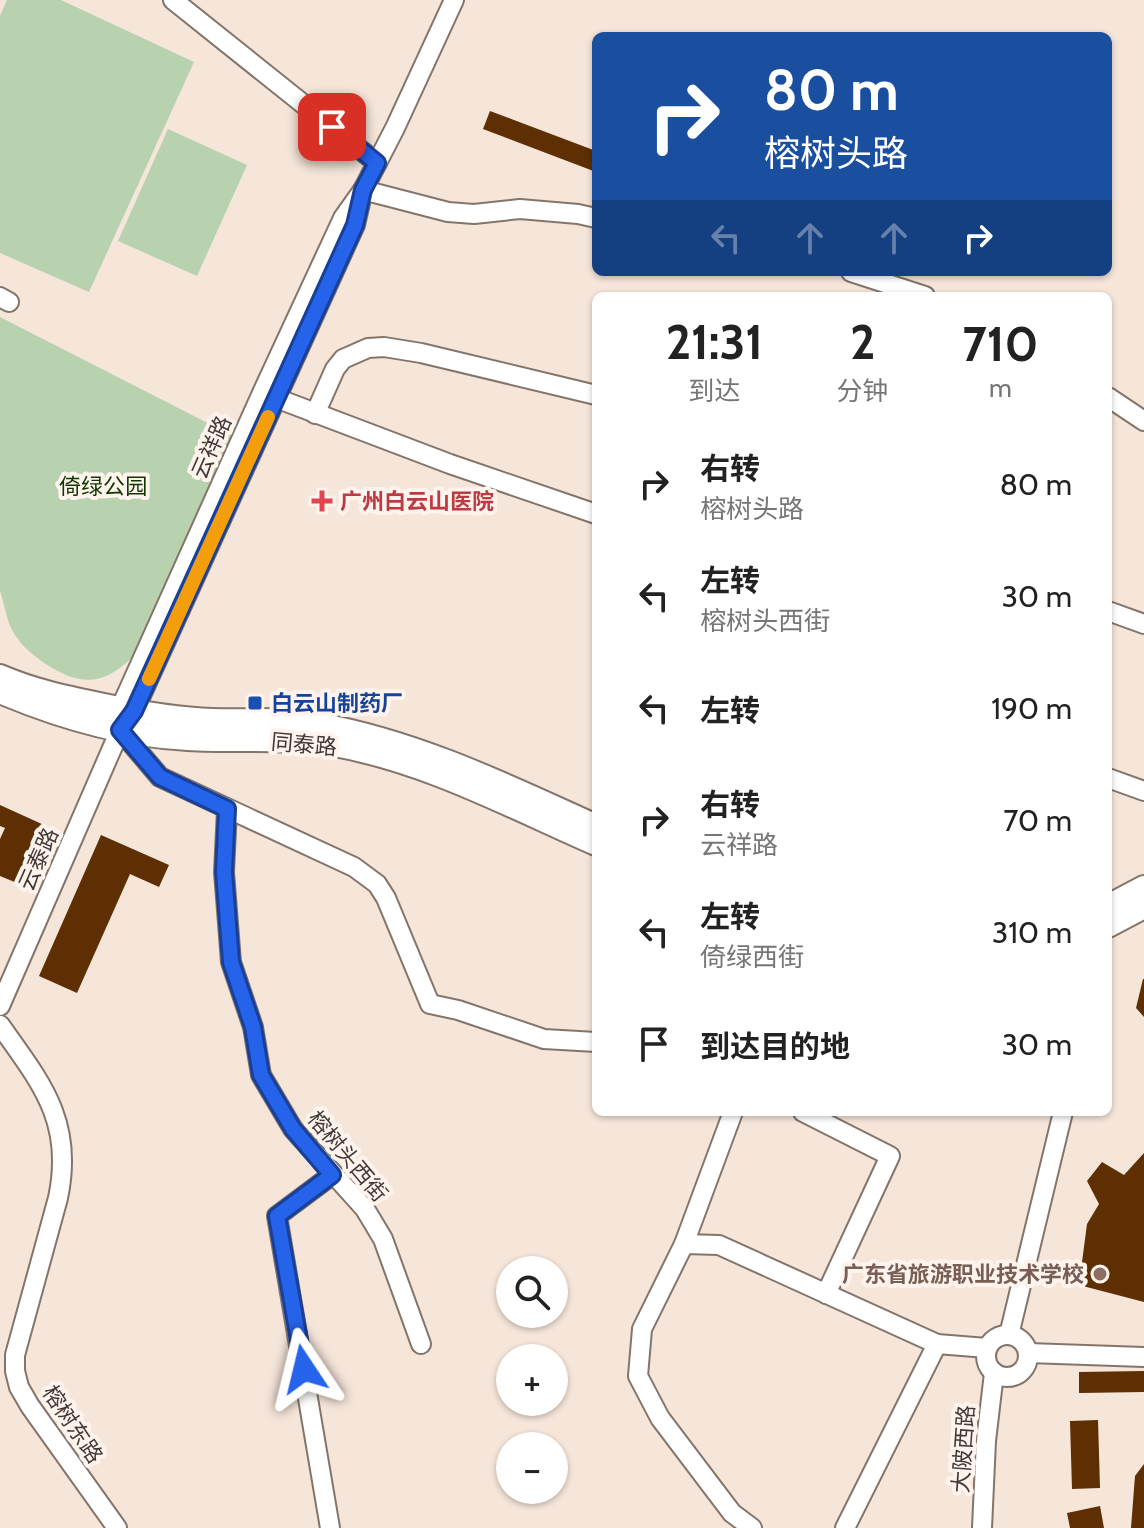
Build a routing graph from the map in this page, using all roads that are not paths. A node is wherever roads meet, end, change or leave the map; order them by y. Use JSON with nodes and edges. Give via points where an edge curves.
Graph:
{"nodes":[{"id":1,"x":173,"y":0,"type":"edge"},
{"id":2,"x":454,"y":0,"type":"edge"},
{"id":3,"x":377,"y":163,"type":"junction"},
{"id":4,"x":363,"y":190,"type":"junction"},
{"id":5,"x":592,"y":217,"type":"edge"},
{"id":6,"x":863,"y":276,"type":"edge"},
{"id":7,"x":913,"y":292,"type":"edge"},
{"id":8,"x":592,"y":394,"type":"edge"},
{"id":9,"x":269,"y":395,"type":"junction"},
{"id":10,"x":1112,"y":400,"type":"edge"},
{"id":11,"x":315,"y":414,"type":"junction"},
{"id":12,"x":1144,"y":421,"type":"edge"},
{"id":13,"x":592,"y":513,"type":"edge"},
{"id":14,"x":1112,"y":612,"type":"edge"},
{"id":15,"x":1144,"y":624,"type":"edge"},
{"id":16,"x":0,"y":676,"type":"edge"},
{"id":17,"x":0,"y":692,"type":"edge"},
{"id":18,"x":125,"y":717,"type":"junction"},
{"id":19,"x":1112,"y":779,"type":"edge"},
{"id":20,"x":1144,"y":791,"type":"edge"},
{"id":21,"x":227,"y":809,"type":"junction"},
{"id":22,"x":592,"y":824,"type":"edge"},
{"id":23,"x":592,"y":842,"type":"edge"},
{"id":24,"x":1144,"y":887,"type":"edge"},
{"id":25,"x":1112,"y":904,"type":"edge"},
{"id":26,"x":1144,"y":907,"type":"edge"},
{"id":27,"x":1112,"y":924,"type":"edge"},
{"id":28,"x":0,"y":1006,"type":"edge"},
{"id":29,"x":0,"y":1025,"type":"edge"},
{"id":30,"x":592,"y":1042,"type":"edge"},
{"id":31,"x":732,"y":1116,"type":"edge"},
{"id":32,"x":811,"y":1116,"type":"edge"},
{"id":33,"x":1062,"y":1116,"type":"edge"},
{"id":34,"x":332,"y":1175,"type":"junction"},
{"id":35,"x":684,"y":1244,"type":"junction"},
{"id":36,"x":826,"y":1294,"type":"junction"},
{"id":37,"x":1009,"y":1335,"type":"junction"},
{"id":38,"x":421,"y":1344,"type":"dead end"},
{"id":39,"x":937,"y":1344,"type":"junction"},
{"id":40,"x":987,"y":1348,"type":"junction"},
{"id":41,"x":1028,"y":1353,"type":"junction"},
{"id":42,"x":1144,"y":1357,"type":"edge"},
{"id":43,"x":994,"y":1373,"type":"junction"},
{"id":44,"x":117,"y":1528,"type":"edge"},
{"id":45,"x":330,"y":1528,"type":"edge"},
{"id":46,"x":752,"y":1528,"type":"edge"},
{"id":47,"x":845,"y":1528,"type":"edge"},
{"id":48,"x":982,"y":1528,"type":"edge"}],
"edges":[{"from":1,"to":3,"type":"street"},
{"from":2,"to":3,"type":"street","name":"云祥路"},
{"from":3,"to":4,"type":"street","name":"云祥路"},
{"from":4,"to":5,"type":"street","via":[[448,212],[520,209]]},
{"from":4,"to":9,"type":"street","name":"云祥路","via":[[343,218]]},
{"from":6,"to":7,"type":"street"},
{"from":8,"to":11,"type":"street","via":[[421,353],[368,348],[343,359]]},
{"from":9,"to":11,"type":"street"},
{"from":9,"to":18,"type":"street","name":"云祥路"},
{"from":10,"to":12,"type":"street"},
{"from":11,"to":13,"type":"street"},
{"from":14,"to":15,"type":"street"},
{"from":16,"to":18,"type":"main road","name":"同泰路"},
{"from":17,"to":18,"type":"main road","name":"同泰路","via":[[44,709]]},
{"from":18,"to":21,"type":"street","via":[[160,777]]},
{"from":18,"to":22,"type":"main road","name":"同泰路","via":[[296,721],[343,730],[458,765]]},
{"from":18,"to":23,"type":"main road","name":"同泰路","via":[[187,739],[284,740],[349,748],[436,774]]},
{"from":18,"to":28,"type":"street","name":"云泰路"},
{"from":19,"to":20,"type":"street"},
{"from":21,"to":30,"type":"street","via":[[354,867],[377,884],[430,1004],[544,1039]]},
{"from":21,"to":34,"type":"street","name":"榕树头西街","via":[[224,872],[231,962],[253,1027],[261,1075],[293,1129]]},
{"from":24,"to":25,"type":"main road"},
{"from":26,"to":27,"type":"main road"},
{"from":29,"to":44,"type":"street","name":"榕树东路","via":[[48,1098],[63,1156],[63,1176],[20,1332],[15,1371],[30,1406]]},
{"from":31,"to":35,"type":"street"},
{"from":32,"to":36,"type":"street","via":[[890,1156]]},
{"from":33,"to":37,"type":"street"},
{"from":34,"to":38,"type":"street","name":"榕树头西街","via":[[365,1209],[383,1239]]},
{"from":34,"to":45,"type":"street","via":[[277,1216]]},
{"from":35,"to":36,"type":"street","via":[[719,1245]]},
{"from":35,"to":46,"type":"street","via":[[642,1329],[638,1376],[660,1418],[732,1513]]},
{"from":36,"to":39,"type":"street"},
{"from":37,"to":40,"type":"street","via":[[996,1338]]},
{"from":37,"to":41,"type":"street"},
{"from":39,"to":40,"type":"street"},
{"from":39,"to":47,"type":"street"},
{"from":40,"to":43,"type":"street","via":[[986,1362]]},
{"from":41,"to":42,"type":"street"},
{"from":41,"to":43,"type":"street","via":[[1015,1376]]},
{"from":43,"to":48,"type":"street","name":"大陂西路"}]}
